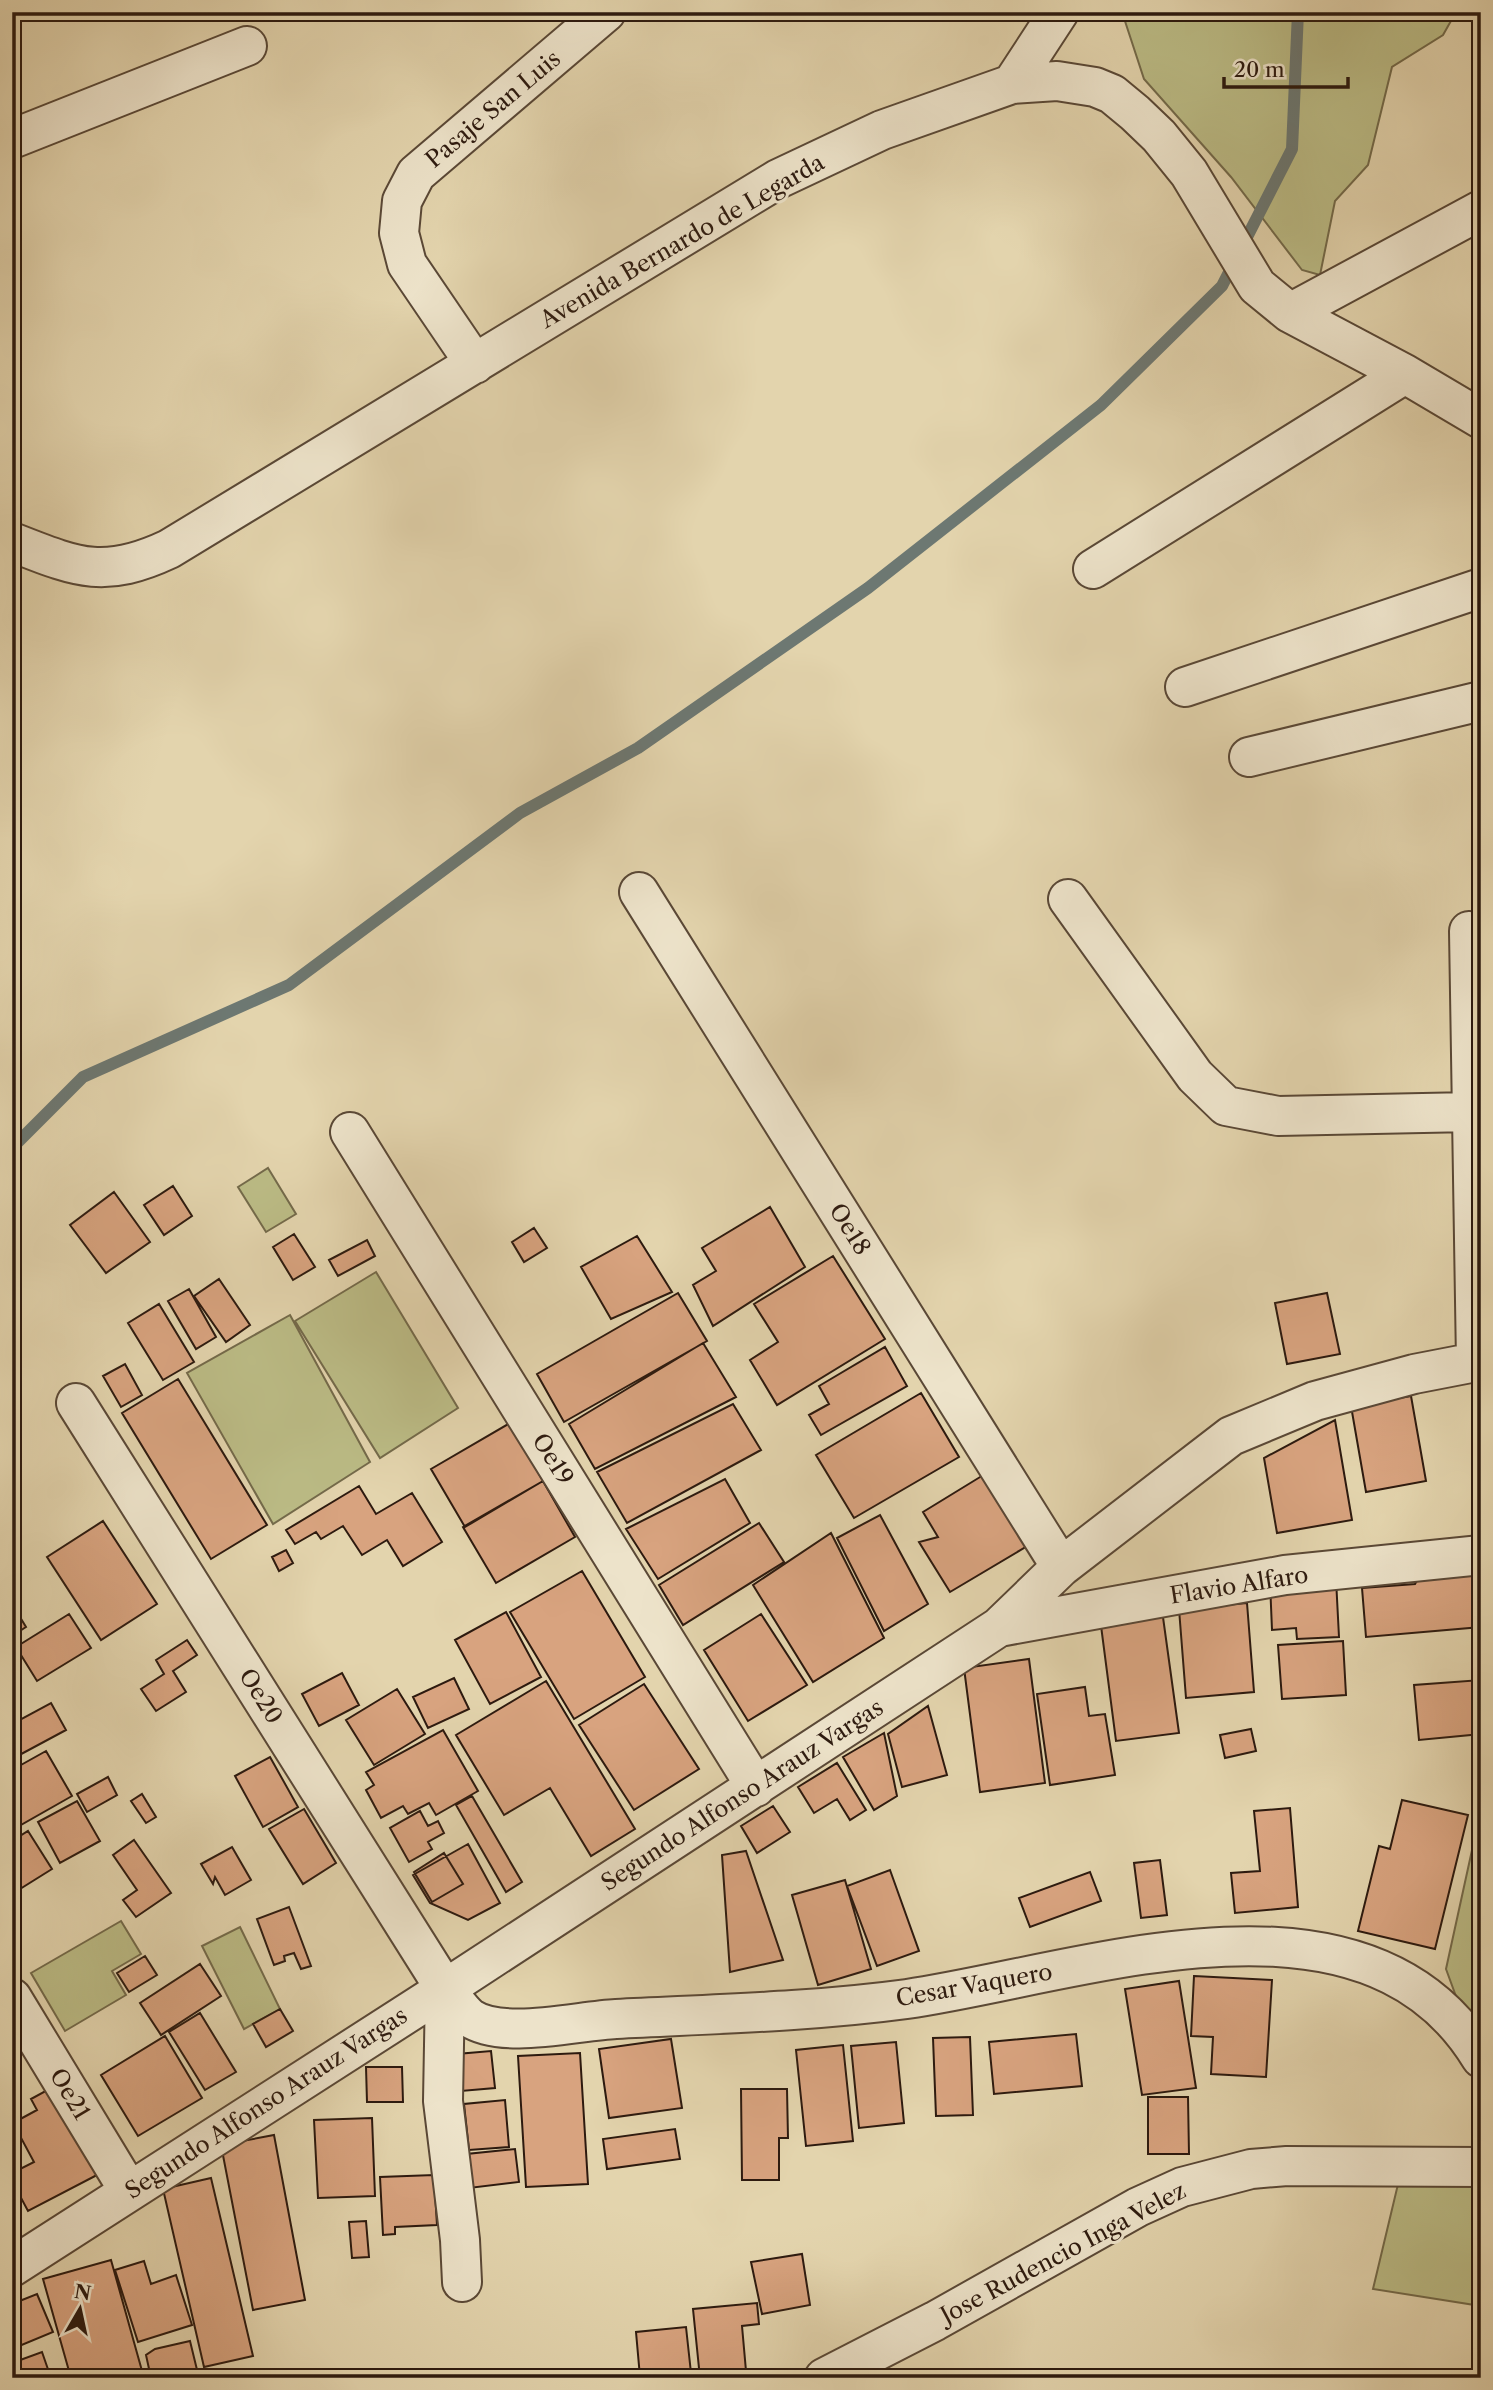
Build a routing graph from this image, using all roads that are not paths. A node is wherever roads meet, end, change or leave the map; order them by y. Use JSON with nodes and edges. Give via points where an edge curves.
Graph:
{"nodes":[{"id":1,"x":606,"y":12,"type":"edge"},
{"id":2,"x":1059,"y":12,"type":"edge"},
{"id":3,"x":247,"y":47,"type":"dead end"},
{"id":4,"x":1012,"y":83,"type":"junction"},
{"id":5,"x":12,"y":139,"type":"edge"},
{"id":6,"x":1481,"y":210,"type":"edge"},
{"id":7,"x":1290,"y":313,"type":"junction"},
{"id":8,"x":475,"y":364,"type":"junction"},
{"id":9,"x":1405,"y":374,"type":"junction"},
{"id":10,"x":1481,"y":419,"type":"edge"},
{"id":11,"x":12,"y":542,"type":"edge"},
{"id":12,"x":1093,"y":569,"type":"dead end"},
{"id":13,"x":1481,"y":588,"type":"edge"},
{"id":14,"x":1185,"y":687,"type":"dead end"},
{"id":15,"x":1481,"y":701,"type":"edge"},
{"id":16,"x":1249,"y":757,"type":"dead end"},
{"id":17,"x":639,"y":892,"type":"dead end"},
{"id":18,"x":1068,"y":899,"type":"dead end"},
{"id":19,"x":1469,"y":931,"type":"dead end"},
{"id":20,"x":1471,"y":1112,"type":"junction"},
{"id":21,"x":349,"y":1132,"type":"dead end"},
{"id":22,"x":1478,"y":1362,"type":"edge"},
{"id":23,"x":76,"y":1403,"type":"dead end"},
{"id":24,"x":1481,"y":1555,"type":"edge"},
{"id":25,"x":1061,"y":1567,"type":"junction"},
{"id":26,"x":999,"y":1627,"type":"junction"},
{"id":27,"x":756,"y":1787,"type":"junction"},
{"id":28,"x":445,"y":1989,"type":"junction"},
{"id":29,"x":12,"y":1998,"type":"edge"},
{"id":30,"x":1481,"y":2058,"type":"edge"},
{"id":31,"x":1481,"y":2167,"type":"edge"},
{"id":32,"x":129,"y":2191,"type":"junction"},
{"id":33,"x":12,"y":2267,"type":"edge"},
{"id":34,"x":462,"y":2283,"type":"dead end"},
{"id":35,"x":824,"y":2378,"type":"edge"}],
"edges":[{"from":1,"to":8,"type":"street","name":"Pasaje San Luis","via":[[416,174],[402,201],[399,233],[407,264]]},
{"from":2,"to":4,"type":"street"},
{"from":3,"to":5,"type":"street"},
{"from":4,"to":7,"type":"street","name":"Avenida Bernardo de Legarda","via":[[1076,83],[1112,94],[1135,113],[1189,173],[1257,286]]},
{"from":4,"to":8,"type":"street","name":"Avenida Bernardo de Legarda","via":[[882,130],[778,179]]},
{"from":6,"to":7,"type":"street"},
{"from":7,"to":9,"type":"street","name":"Avenida Bernardo de Legarda"},
{"from":8,"to":11,"type":"street","name":"Avenida Bernardo de Legarda","via":[[150,558],[116,568],[70,564]]},
{"from":9,"to":10,"type":"street","name":"Avenida Bernardo de Legarda"},
{"from":9,"to":12,"type":"street"},
{"from":13,"to":14,"type":"street"},
{"from":15,"to":16,"type":"street"},
{"from":17,"to":25,"type":"street","name":"Oe18"},
{"from":18,"to":20,"type":"street","via":[[1195,1076],[1226,1105],[1278,1116]]},
{"from":19,"to":20,"type":"street"},
{"from":20,"to":22,"type":"street"},
{"from":21,"to":27,"type":"street","name":"Oe19"},
{"from":22,"to":25,"type":"street","name":"Segundo Alfonso Arauz Vargas","via":[[1315,1401],[1231,1436]]},
{"from":23,"to":28,"type":"street","name":"Oe20"},
{"from":24,"to":26,"type":"street","name":"Flavio Alfaro","via":[[1285,1575]]},
{"from":25,"to":26,"type":"street","name":"Segundo Alfonso Arauz Vargas"},
{"from":26,"to":27,"type":"street","name":"Segundo Alfonso Arauz Vargas"},
{"from":27,"to":28,"type":"street","name":"Segundo Alfonso Arauz Vargas"},
{"from":28,"to":30,"type":"street","name":"Cesar Vaquero","via":[[468,2017],[507,2030],[594,2020],[839,2008],[939,1994],[1135,1955],[1250,1945],[1362,1962],[1404,1982],[1435,2005]]},
{"from":28,"to":32,"type":"street","name":"Segundo Alfonso Arauz Vargas"},
{"from":28,"to":34,"type":"street","via":[[443,2101]]},
{"from":29,"to":32,"type":"street","name":"Oe21"},
{"from":31,"to":35,"type":"street","name":"Jose Rudencio Inga Velez","via":[[1287,2166],[1251,2169],[1182,2187]]},
{"from":32,"to":33,"type":"street","name":"Segundo Alfonso Arauz Vargas"}]}
